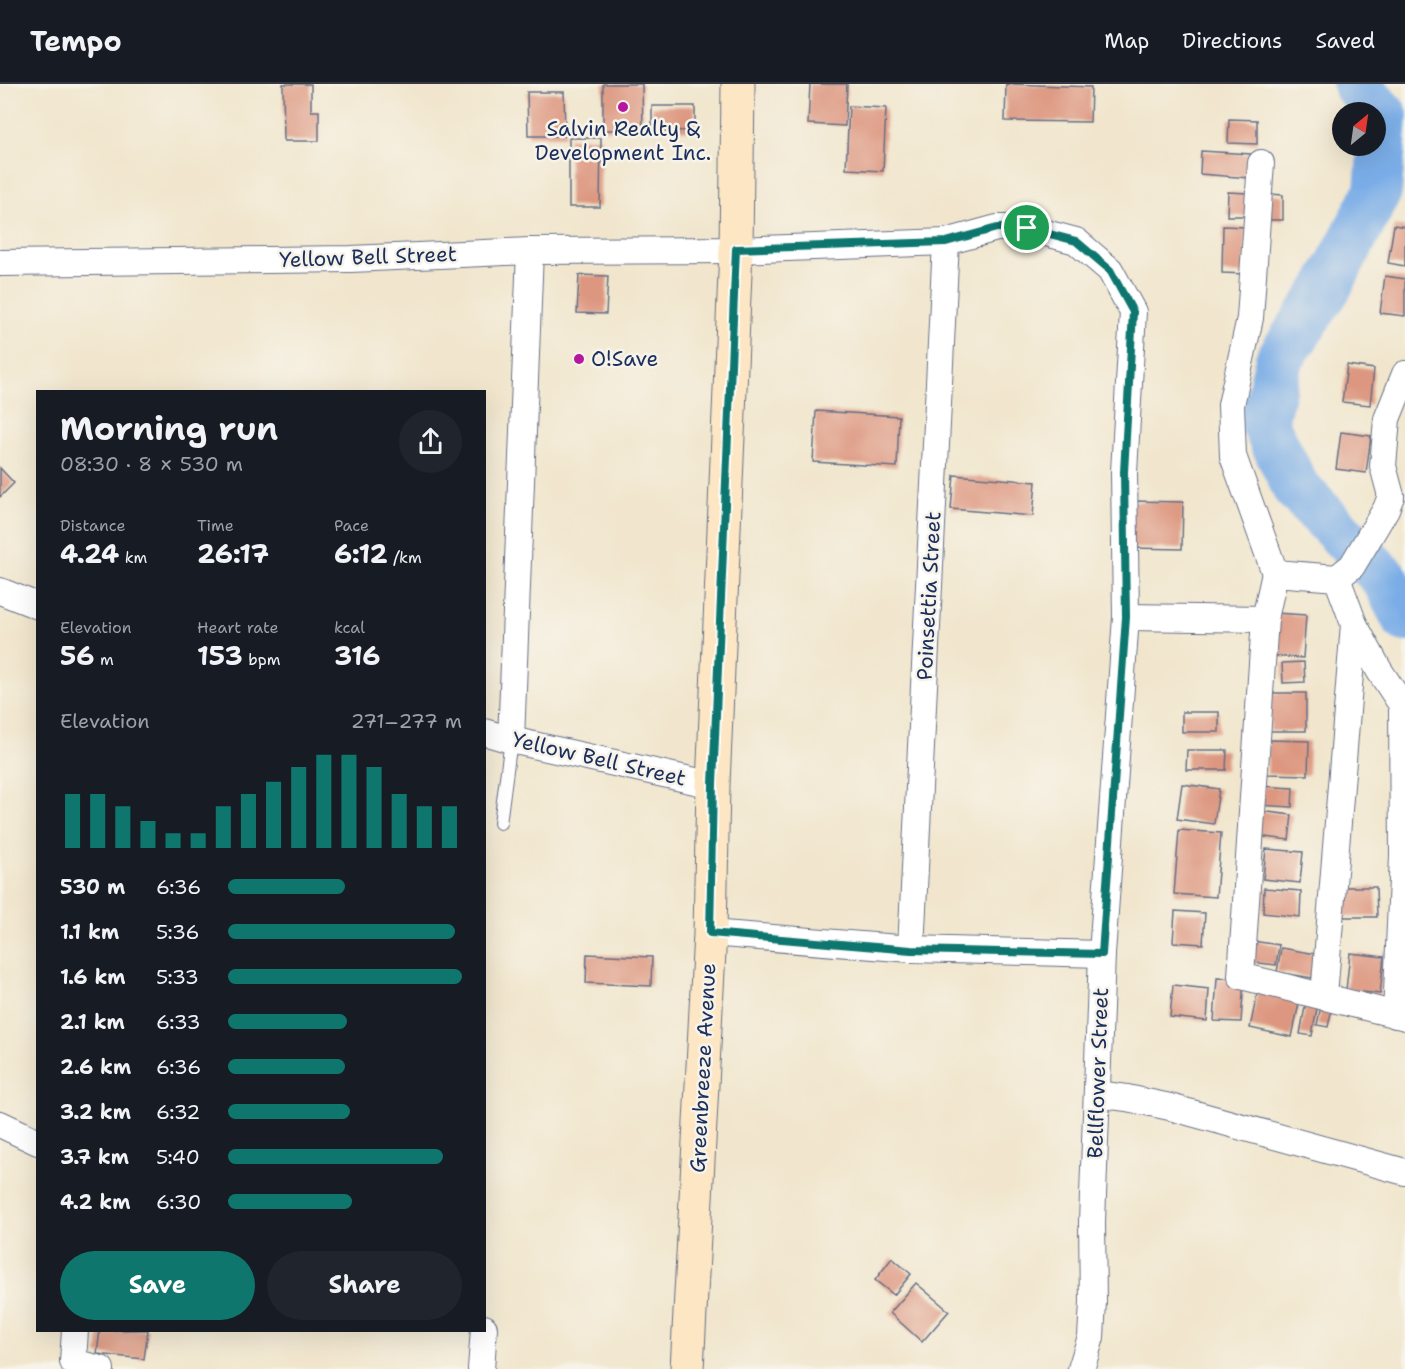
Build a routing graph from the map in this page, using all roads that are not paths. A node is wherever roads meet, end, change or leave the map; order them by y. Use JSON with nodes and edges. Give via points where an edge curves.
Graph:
{"nodes":[{"id":1,"x":738,"y":84,"type":"edge"},
{"id":2,"x":1261,"y":163,"type":"dead end"},
{"id":3,"x":946,"y":242,"type":"junction"},
{"id":4,"x":736,"y":249,"type":"junction"},
{"id":5,"x":530,"y":251,"type":"junction"},
{"id":6,"x":0,"y":263,"type":"edge"},
{"id":7,"x":1405,"y":374,"type":"edge"},
{"id":8,"x":1396,"y":420,"type":"edge"},
{"id":9,"x":1394,"y":503,"type":"edge"},
{"id":10,"x":1344,"y":572,"type":"junction"},
{"id":11,"x":1275,"y":573,"type":"junction"},
{"id":12,"x":0,"y":591,"type":"edge"},
{"id":13,"x":36,"y":605,"type":"edge"},
{"id":14,"x":1126,"y":617,"type":"junction"},
{"id":15,"x":1265,"y":619,"type":"junction"},
{"id":16,"x":1354,"y":624,"type":"junction"},
{"id":17,"x":486,"y":733,"type":"edge"},
{"id":18,"x":512,"y":740,"type":"junction"},
{"id":19,"x":713,"y":784,"type":"junction"},
{"id":20,"x":500,"y":823,"type":"dead end"},
{"id":21,"x":1404,"y":856,"type":"edge"},
{"id":22,"x":710,"y":933,"type":"junction"},
{"id":23,"x":911,"y":950,"type":"junction"},
{"id":24,"x":1102,"y":954,"type":"junction"},
{"id":25,"x":1324,"y":996,"type":"junction"},
{"id":26,"x":1400,"y":1016,"type":"edge"},
{"id":27,"x":1097,"y":1094,"type":"junction"},
{"id":28,"x":0,"y":1124,"type":"edge"},
{"id":29,"x":36,"y":1141,"type":"edge"},
{"id":30,"x":1405,"y":1172,"type":"edge"},
{"id":31,"x":75,"y":1332,"type":"edge"},
{"id":32,"x":484,"y":1332,"type":"edge"},
{"id":33,"x":101,"y":1369,"type":"edge"},
{"id":34,"x":481,"y":1369,"type":"edge"},
{"id":35,"x":687,"y":1369,"type":"edge"},
{"id":36,"x":1081,"y":1369,"type":"edge"}],
"edges":[{"from":1,"to":4,"type":"street","name":"Greenbreeze Avenue"},
{"from":2,"to":11,"type":"street","via":[[1250,318],[1231,405],[1233,456]]},
{"from":3,"to":4,"type":"street","name":"Bellflower Street"},
{"from":3,"to":14,"type":"street","name":"Bellflower Street","via":[[997,228],[1027,228],[1076,241],[1110,270],[1133,312],[1124,472]]},
{"from":3,"to":23,"type":"street","name":"Poinsettia Street"},
{"from":4,"to":5,"type":"street","name":"Yellow Bell Street"},
{"from":4,"to":19,"type":"street","name":"Greenbreeze Avenue"},
{"from":5,"to":6,"type":"street","name":"Yellow Bell Street","via":[[351,259]]},
{"from":5,"to":18,"type":"street"},
{"from":7,"to":8,"type":"street"},
{"from":8,"to":9,"type":"street","via":[[1383,466]]},
{"from":9,"to":10,"type":"street"},
{"from":10,"to":11,"type":"street"},
{"from":10,"to":16,"type":"street"},
{"from":11,"to":15,"type":"street"},
{"from":12,"to":13,"type":"street"},
{"from":14,"to":15,"type":"street"},
{"from":14,"to":24,"type":"street","name":"Bellflower Street"},
{"from":15,"to":25,"type":"street","via":[[1241,976]]},
{"from":16,"to":21,"type":"street","via":[[1402,705]]},
{"from":16,"to":25,"type":"street"},
{"from":17,"to":18,"type":"street","name":"Yellow Bell Street"},
{"from":18,"to":19,"type":"street","name":"Yellow Bell Street"},
{"from":18,"to":20,"type":"lane"},
{"from":19,"to":22,"type":"street","name":"Greenbreeze Avenue"},
{"from":21,"to":26,"type":"street"},
{"from":22,"to":23,"type":"street"},
{"from":22,"to":35,"type":"street","name":"Greenbreeze Avenue"},
{"from":23,"to":24,"type":"street"},
{"from":24,"to":27,"type":"street","name":"Bellflower Street"},
{"from":25,"to":26,"type":"street"},
{"from":27,"to":30,"type":"street","via":[[1170,1107]]},
{"from":27,"to":36,"type":"street","name":"Bellflower Street","via":[[1092,1222],[1094,1302],[1091,1336]]},
{"from":28,"to":29,"type":"street"},
{"from":31,"to":33,"type":"street","via":[[73,1362]]},
{"from":32,"to":34,"type":"street"}]}
